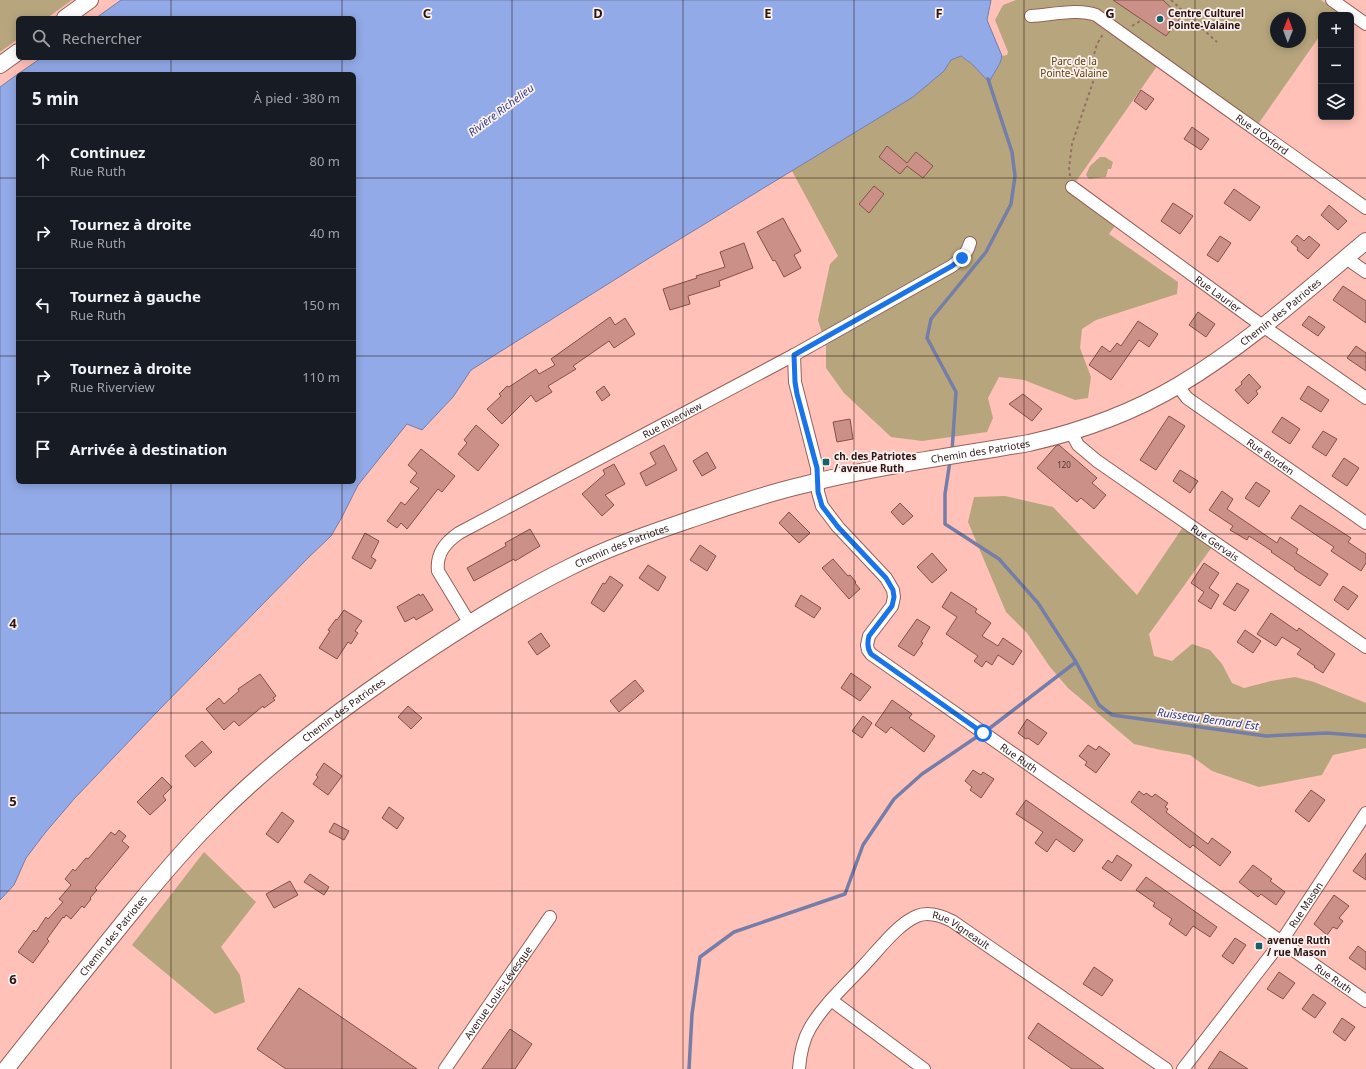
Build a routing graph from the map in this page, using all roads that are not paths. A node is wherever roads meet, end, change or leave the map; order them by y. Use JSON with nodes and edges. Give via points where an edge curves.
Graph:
{"nodes":[{"id":1,"x":90,"y":0,"type":"edge"},
{"id":2,"x":1332,"y":0,"type":"edge"},
{"id":3,"x":68,"y":16,"type":"edge"},
{"id":4,"x":1031,"y":16,"type":"dead end"},
{"id":5,"x":1366,"y":24,"type":"edge"},
{"id":6,"x":16,"y":53,"type":"edge"},
{"id":7,"x":0,"y":65,"type":"edge"},
{"id":8,"x":1072,"y":187,"type":"road end"},
{"id":9,"x":1366,"y":208,"type":"edge"},
{"id":10,"x":1366,"y":241,"type":"edge"},
{"id":11,"x":970,"y":243,"type":"dead end"},
{"id":12,"x":1347,"y":256,"type":"junction"},
{"id":13,"x":1366,"y":272,"type":"edge"},
{"id":14,"x":1263,"y":326,"type":"junction"},
{"id":15,"x":794,"y":355,"type":"junction"},
{"id":16,"x":1178,"y":386,"type":"junction"},
{"id":17,"x":1366,"y":398,"type":"edge"},
{"id":18,"x":1071,"y":432,"type":"junction"},
{"id":19,"x":818,"y":481,"type":"junction"},
{"id":20,"x":1366,"y":523,"type":"edge"},
{"id":21,"x":470,"y":624,"type":"junction"},
{"id":22,"x":1366,"y":647,"type":"edge"},
{"id":23,"x":1366,"y":813,"type":"edge"},
{"id":24,"x":550,"y":917,"type":"dead end"},
{"id":25,"x":1281,"y":942,"type":"junction"},
{"id":26,"x":831,"y":1000,"type":"junction"},
{"id":27,"x":1366,"y":1002,"type":"edge"},
{"id":28,"x":449,"y":1068,"type":"edge"},
{"id":29,"x":6,"y":1069,"type":"edge"},
{"id":30,"x":799,"y":1069,"type":"edge"},
{"id":31,"x":924,"y":1069,"type":"edge"},
{"id":32,"x":1166,"y":1069,"type":"edge"},
{"id":33,"x":1183,"y":1069,"type":"edge"}],
"edges":[{"from":1,"to":3,"type":"main road"},
{"from":2,"to":5,"type":"street"},
{"from":4,"to":9,"type":"street","name":"Rue d'Oxford","via":[[1080,12],[1096,15]]},
{"from":6,"to":7,"type":"main road"},
{"from":8,"to":14,"type":"street","name":"Rue Laurier"},
{"from":10,"to":12,"type":"main road","name":"Chemin des Patriotes"},
{"from":11,"to":15,"type":"street","name":"Rue Riverview","via":[[968,252],[952,266]]},
{"from":12,"to":13,"type":"street"},
{"from":12,"to":14,"type":"main road","name":"Chemin des Patriotes"},
{"from":14,"to":16,"type":"main road","name":"Chemin des Patriotes"},
{"from":14,"to":17,"type":"street","name":"Rue Laurier"},
{"from":15,"to":19,"type":"street","name":"Rue Ruth","via":[[797,394],[817,468]]},
{"from":15,"to":21,"type":"street","name":"Rue Riverview","via":[[450,540],[440,556],[438,571]]},
{"from":16,"to":18,"type":"main road","name":"Chemin des Patriotes","via":[[1122,414]]},
{"from":16,"to":20,"type":"street","name":"Rue Borden","via":[[1187,398]]},
{"from":18,"to":19,"type":"main road","name":"Chemin des Patriotes","via":[[1029,443],[882,467]]},
{"from":18,"to":22,"type":"street","name":"Rue Gervais","via":[[1078,445],[1097,461]]},
{"from":19,"to":21,"type":"main road","name":"Chemin des Patriotes","via":[[719,509],[608,549],[536,584]]},
{"from":19,"to":25,"type":"street","name":"Rue Ruth","via":[[822,506],[886,578],[893,590],[892,606],[869,636],[867,645],[871,654]]},
{"from":21,"to":29,"type":"main road","name":"Chemin des Patriotes","via":[[333,716],[295,745],[239,795],[175,861]]},
{"from":23,"to":25,"type":"street","name":"Rue Mason"},
{"from":24,"to":28,"type":"street","name":"Avenue Louis-Lévesque"},
{"from":25,"to":27,"type":"street","name":"Rue Ruth"},
{"from":25,"to":33,"type":"street","name":"Rue Mason"},
{"from":26,"to":30,"type":"street","name":"Rue Vigneault","via":[[809,1029]]},
{"from":26,"to":31,"type":"street"},
{"from":26,"to":32,"type":"street","name":"Rue Vigneault","via":[[910,920],[928,914],[940,915],[952,920]]}]}
